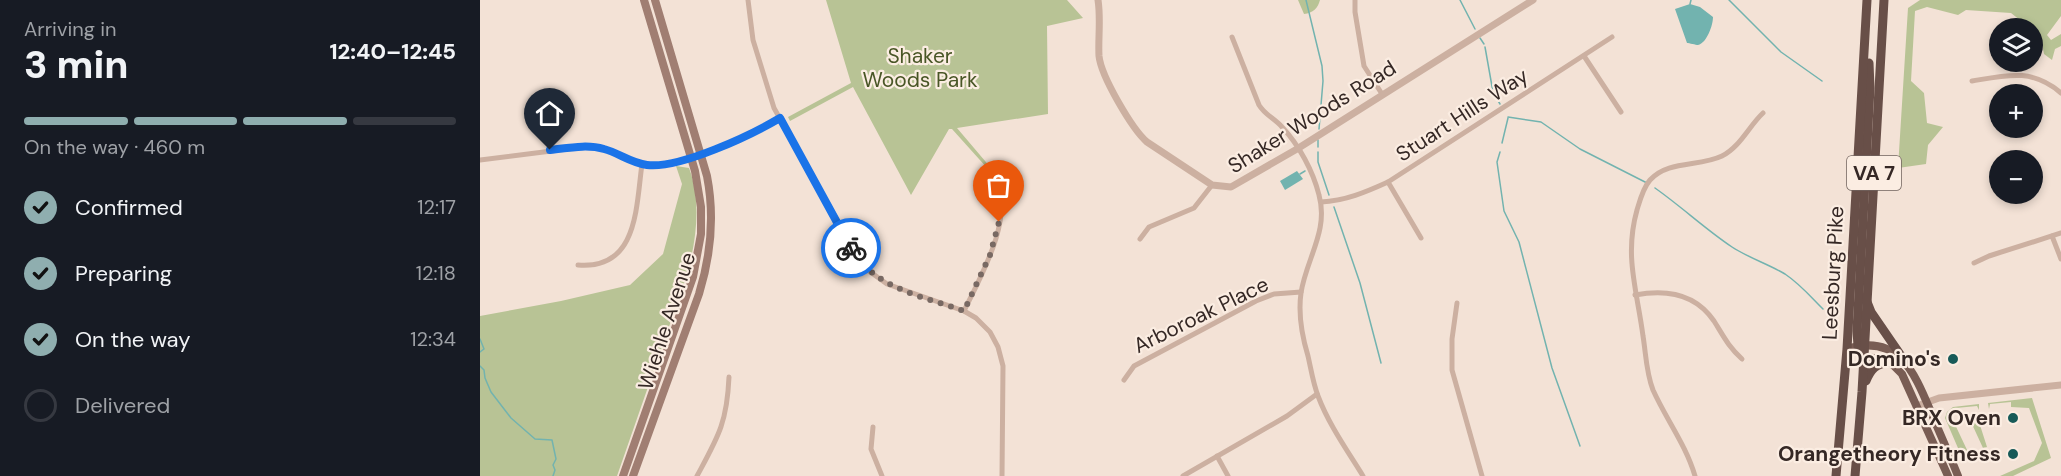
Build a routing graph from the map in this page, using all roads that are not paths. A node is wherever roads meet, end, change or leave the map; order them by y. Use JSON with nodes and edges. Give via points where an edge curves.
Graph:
{"nodes":[{"id":1,"x":644,"y":0,"type":"edge"},
{"id":2,"x":655,"y":0,"type":"edge"},
{"id":3,"x":748,"y":0,"type":"edge"},
{"id":4,"x":1098,"y":0,"type":"edge"},
{"id":5,"x":1355,"y":0,"type":"edge"},
{"id":6,"x":1533,"y":0,"type":"edge"},
{"id":7,"x":1867,"y":0,"type":"edge"},
{"id":8,"x":1884,"y":0,"type":"edge"},
{"id":9,"x":1866,"y":12,"type":"junction"},
{"id":10,"x":1232,"y":37,"type":"dead end"},
{"id":11,"x":1612,"y":37,"type":"dead end"},
{"id":12,"x":1584,"y":57,"type":"junction"},
{"id":13,"x":1972,"y":81,"type":"dead end"},
{"id":14,"x":2061,"y":93,"type":"edge"},
{"id":15,"x":1382,"y":94,"type":"junction"},
{"id":16,"x":1621,"y":111,"type":"dead end"},
{"id":17,"x":1763,"y":113,"type":"dead end"},
{"id":18,"x":780,"y":118,"type":"junction"},
{"id":19,"x":1297,"y":149,"type":"junction"},
{"id":20,"x":701,"y":154,"type":"junction"},
{"id":21,"x":691,"y":157,"type":"junction"},
{"id":22,"x":480,"y":160,"type":"edge"},
{"id":23,"x":642,"y":164,"type":"junction"},
{"id":24,"x":996,"y":179,"type":"dead end"},
{"id":25,"x":1388,"y":182,"type":"junction"},
{"id":26,"x":1212,"y":185,"type":"junction"},
{"id":27,"x":1321,"y":202,"type":"junction"},
{"id":28,"x":2061,"y":233,"type":"edge"},
{"id":29,"x":2052,"y":236,"type":"junction"},
{"id":30,"x":1421,"y":238,"type":"dead end"},
{"id":31,"x":1140,"y":239,"type":"dead end"},
{"id":32,"x":2061,"y":259,"type":"edge"},
{"id":33,"x":1974,"y":263,"type":"dead end"},
{"id":34,"x":578,"y":265,"type":"dead end"},
{"id":35,"x":1301,"y":292,"type":"junction"},
{"id":36,"x":1635,"y":295,"type":"junction"},
{"id":37,"x":1866,"y":301,"type":"junction"},
{"id":38,"x":1457,"y":303,"type":"dead end"},
{"id":39,"x":964,"y":311,"type":"junction"},
{"id":40,"x":1861,"y":345,"type":"junction"},
{"id":41,"x":1847,"y":349,"type":"junction"},
{"id":42,"x":1864,"y":356,"type":"junction"},
{"id":43,"x":1742,"y":359,"type":"dead end"},
{"id":44,"x":1890,"y":362,"type":"junction"},
{"id":45,"x":1906,"y":363,"type":"junction"},
{"id":46,"x":729,"y":377,"type":"dead end"},
{"id":47,"x":1124,"y":380,"type":"dead end"},
{"id":48,"x":2061,"y":385,"type":"edge"},
{"id":49,"x":1862,"y":392,"type":"junction"},
{"id":50,"x":1317,"y":394,"type":"junction"},
{"id":51,"x":1926,"y":402,"type":"junction"},
{"id":52,"x":1917,"y":406,"type":"junction"},
{"id":53,"x":873,"y":427,"type":"dead end"},
{"id":54,"x":1217,"y":456,"type":"junction"},
{"id":55,"x":623,"y":476,"type":"edge"},
{"id":56,"x":633,"y":476,"type":"edge"},
{"id":57,"x":697,"y":476,"type":"edge"},
{"id":58,"x":882,"y":476,"type":"edge"},
{"id":59,"x":1002,"y":476,"type":"edge"},
{"id":60,"x":1183,"y":476,"type":"edge"},
{"id":61,"x":1228,"y":476,"type":"edge"},
{"id":62,"x":1363,"y":476,"type":"edge"},
{"id":63,"x":1482,"y":476,"type":"edge"},
{"id":64,"x":1695,"y":476,"type":"edge"},
{"id":65,"x":1836,"y":476,"type":"edge"},
{"id":66,"x":1855,"y":476,"type":"edge"},
{"id":67,"x":1948,"y":476,"type":"edge"},
{"id":68,"x":1958,"y":476,"type":"edge"}],
"edges":[{"from":1,"to":21,"type":"main road","name":"Wiehle Avenue"},
{"from":2,"to":20,"type":"main road","name":"Wiehle Avenue"},
{"from":3,"to":18,"type":"street","via":[[753,40]]},
{"from":4,"to":26,"type":"street","name":"Shaker Woods Road","via":[[1101,64],[1131,124],[1147,142]]},
{"from":5,"to":15,"type":"street","via":[[1364,66]]},
{"from":6,"to":15,"type":"street","name":"Shaker Woods Road"},
{"from":7,"to":9,"type":"highway","name":"Leesburg Pike","number":"VA 7"},
{"from":8,"to":37,"type":"highway","name":"Leesburg Pike","number":"VA 7"},
{"from":9,"to":40,"type":"highway","via":[[1870,88],[1857,331]]},
{"from":9,"to":41,"type":"highway","name":"Leesburg Pike","number":"VA 7"},
{"from":10,"to":19,"type":"street","via":[[1258,105],[1282,126]]},
{"from":11,"to":12,"type":"street","name":"Stuart Hills Way"},
{"from":12,"to":16,"type":"street"},
{"from":12,"to":25,"type":"street","name":"Stuart Hills Way"},
{"from":13,"to":14,"type":"street","via":[[2023,75],[2051,84]]},
{"from":15,"to":19,"type":"street","name":"Shaker Woods Road"},
{"from":17,"to":36,"type":"street","via":[[1722,156],[1668,168],[1650,180],[1632,228],[1630,254]]},
{"from":18,"to":20,"type":"street"},
{"from":18,"to":39,"type":"street","via":[[860,261],[878,278],[899,289]]},
{"from":19,"to":26,"type":"street","name":"Shaker Woods Road","via":[[1237,185]]},
{"from":19,"to":27,"type":"street"},
{"from":20,"to":21,"type":"street"},
{"from":20,"to":56,"type":"main road","name":"Wiehle Avenue","via":[[711,202],[709,256]]},
{"from":21,"to":23,"type":"street","via":[[658,165]]},
{"from":21,"to":55,"type":"main road","name":"Wiehle Avenue","via":[[701,207],[696,264]]},
{"from":22,"to":23,"type":"street","via":[[591,146]]},
{"from":23,"to":34,"type":"street","via":[[633,221],[624,247],[604,263]]},
{"from":24,"to":39,"type":"street","via":[[1002,198],[995,238]]},
{"from":25,"to":27,"type":"street","name":"Stuart Hills Way","via":[[1361,194]]},
{"from":25,"to":30,"type":"street"},
{"from":26,"to":31,"type":"street","via":[[1194,208],[1149,227]]},
{"from":27,"to":35,"type":"street","via":[[1319,237]]},
{"from":28,"to":29,"type":"street"},
{"from":29,"to":32,"type":"street"},
{"from":29,"to":33,"type":"street"},
{"from":35,"to":47,"type":"street","name":"Arboroak Place","via":[[1274,294],[1256,301],[1134,366]]},
{"from":35,"to":50,"type":"street","via":[[1301,333]]},
{"from":36,"to":43,"type":"street","via":[[1666,292],[1697,303]]},
{"from":36,"to":64,"type":"street","via":[[1645,363],[1653,388]]},
{"from":37,"to":40,"type":"highway","name":"Leesburg Pike","number":"VA 7"},
{"from":37,"to":45,"type":"highway"},
{"from":38,"to":63,"type":"street","via":[[1452,370]]},
{"from":39,"to":59,"type":"street","via":[[990,332],[1001,357]]},
{"from":40,"to":41,"type":"main road"},
{"from":40,"to":42,"type":"highway","name":"Leesburg Pike","number":"VA 7"},
{"from":40,"to":45,"type":"main road","via":[[1888,351]]},
{"from":41,"to":65,"type":"highway","name":"Leesburg Pike","number":"VA 7"},
{"from":42,"to":44,"type":"main road"},
{"from":42,"to":49,"type":"highway","name":"Leesburg Pike","number":"VA 7"},
{"from":44,"to":49,"type":"highway","via":[[1871,369]]},
{"from":44,"to":52,"type":"main road","via":[[1902,374]]},
{"from":45,"to":51,"type":"main road"},
{"from":46,"to":57,"type":"street","via":[[722,427]]},
{"from":48,"to":51,"type":"street"},
{"from":49,"to":66,"type":"highway","name":"Leesburg Pike","number":"VA 7"},
{"from":50,"to":54,"type":"street"},
{"from":50,"to":62,"type":"street"},
{"from":51,"to":52,"type":"street"},
{"from":51,"to":68,"type":"main road"},
{"from":52,"to":67,"type":"main road"},
{"from":53,"to":58,"type":"street","via":[[871,449]]},
{"from":54,"to":60,"type":"street"},
{"from":54,"to":61,"type":"street"}]}
